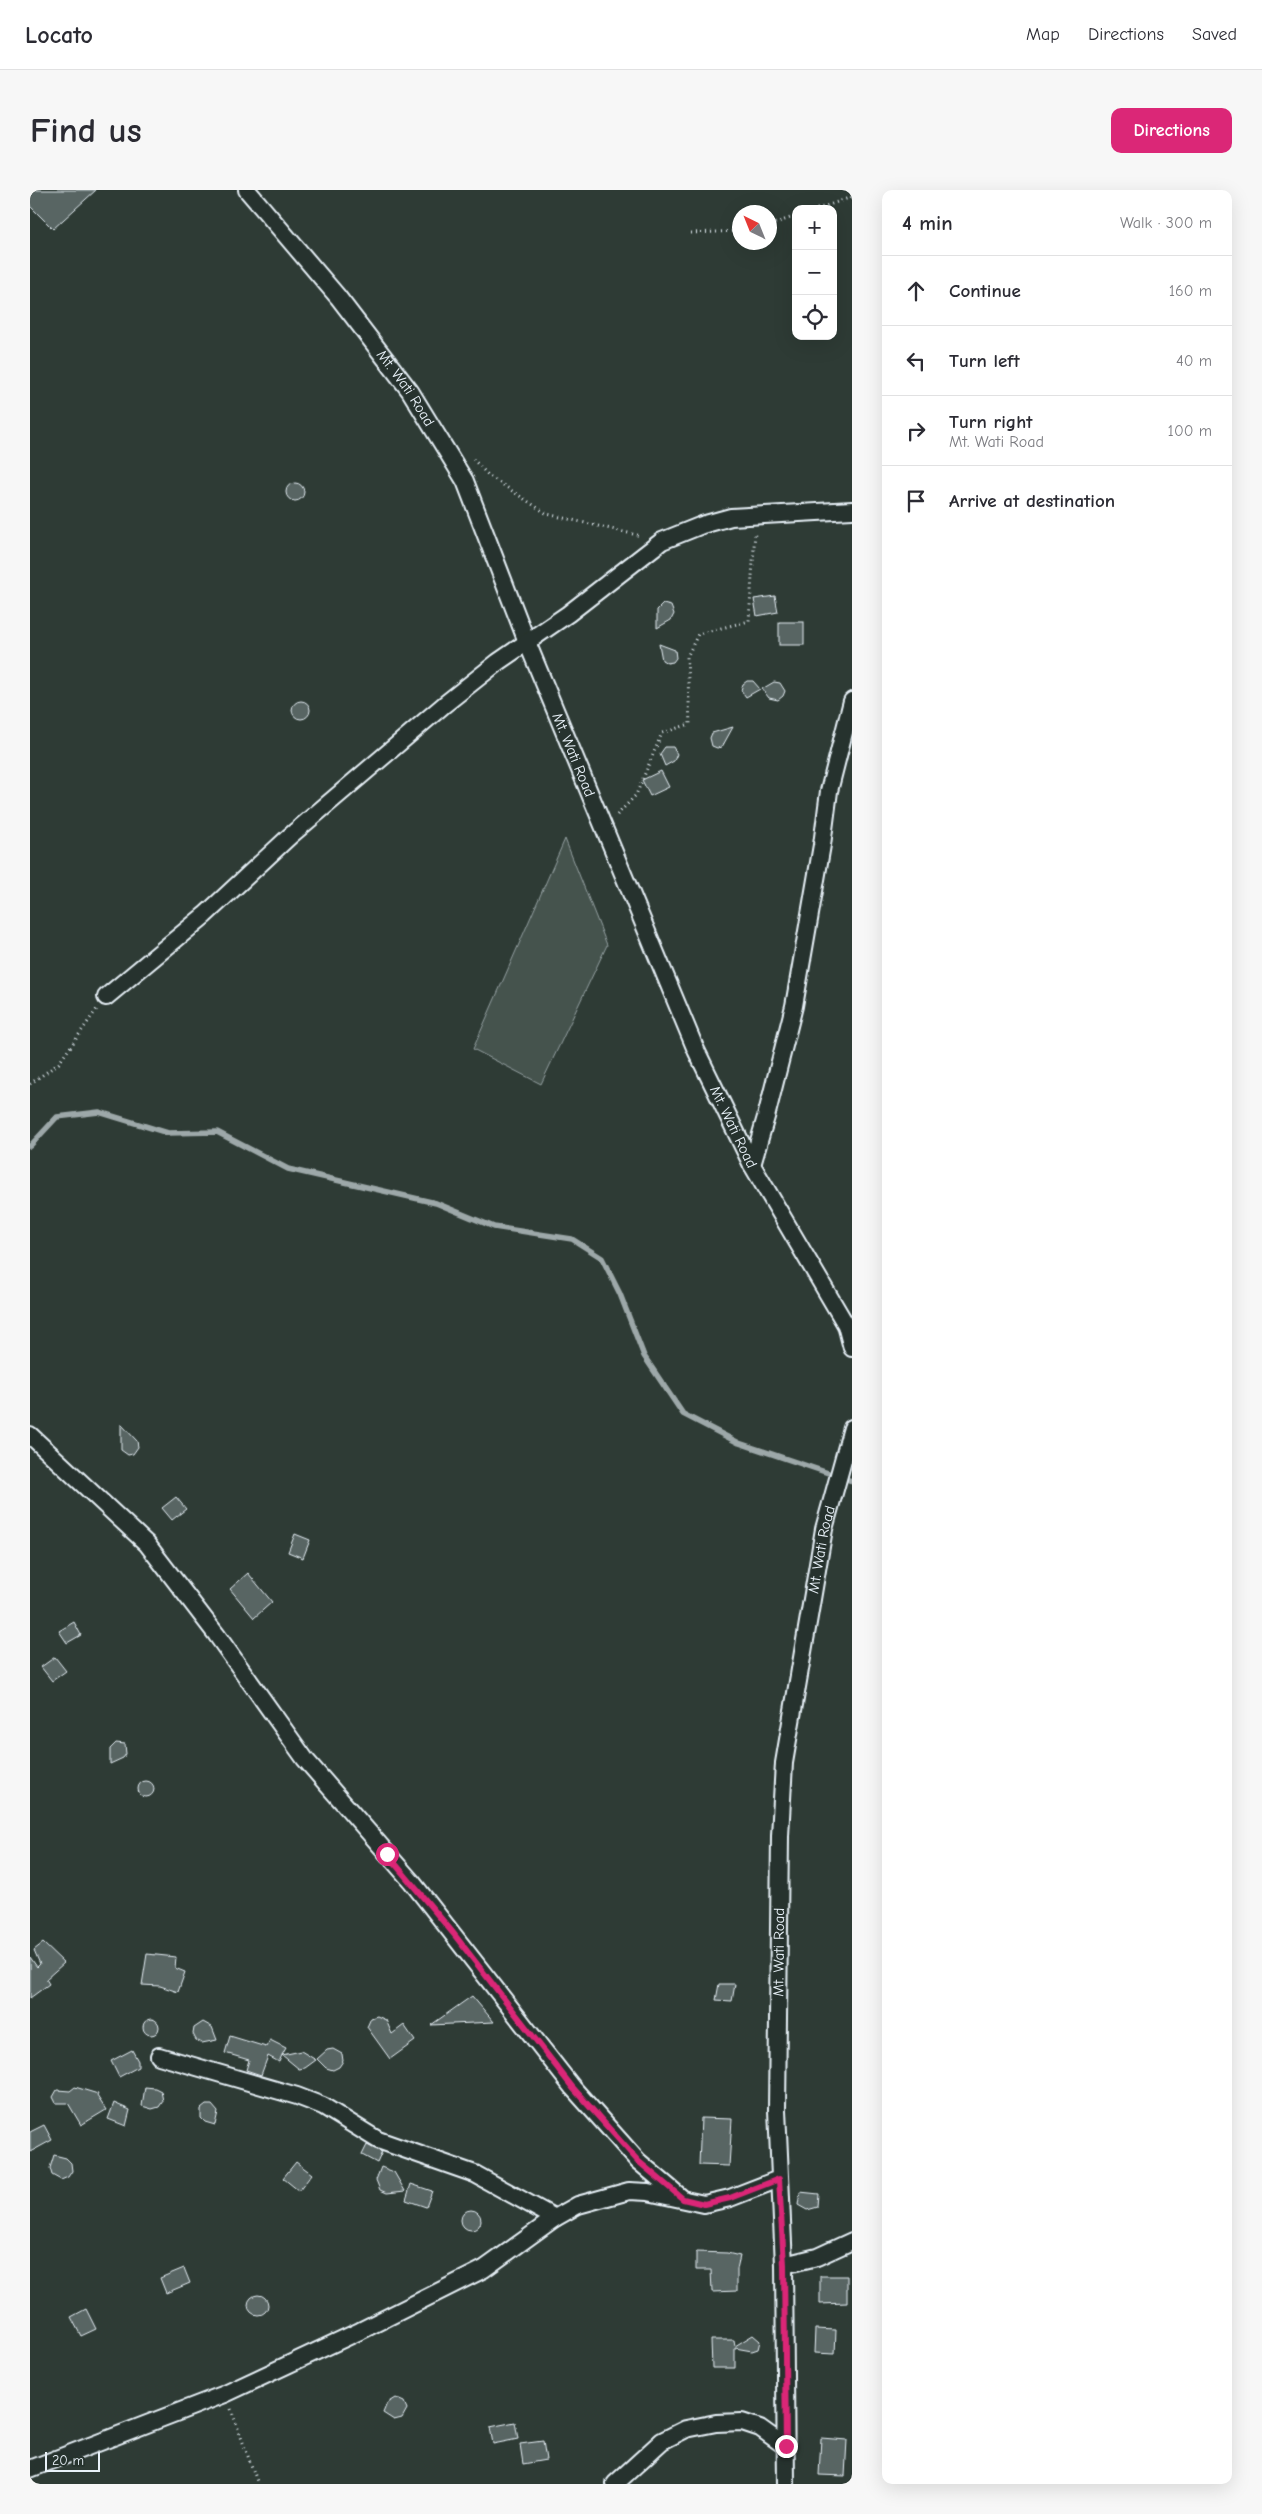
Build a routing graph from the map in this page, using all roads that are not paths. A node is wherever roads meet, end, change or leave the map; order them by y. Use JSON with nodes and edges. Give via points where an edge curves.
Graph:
{"nodes":[{"id":1,"x":248,"y":190,"type":"edge"},
{"id":2,"x":852,"y":510,"type":"edge"},
{"id":3,"x":527,"y":642,"type":"junction"},
{"id":4,"x":852,"y":701,"type":"edge"},
{"id":5,"x":106,"y":997,"type":"road end"},
{"id":6,"x":752,"y":1165,"type":"junction"},
{"id":7,"x":852,"y":1348,"type":"edge"},
{"id":8,"x":852,"y":1428,"type":"edge"},
{"id":9,"x":30,"y":1435,"type":"edge"},
{"id":10,"x":160,"y":2056,"type":"dead end"},
{"id":11,"x":779,"y":2179,"type":"junction"},
{"id":12,"x":683,"y":2199,"type":"junction"},
{"id":13,"x":555,"y":2218,"type":"junction"},
{"id":14,"x":852,"y":2241,"type":"edge"},
{"id":15,"x":784,"y":2265,"type":"junction"},
{"id":16,"x":786,"y":2446,"type":"junction"},
{"id":17,"x":30,"y":2469,"type":"edge"},
{"id":18,"x":615,"y":2484,"type":"edge"},
{"id":19,"x":786,"y":2484,"type":"edge"}],
"edges":[{"from":1,"to":3,"type":"street","name":"Mt. Wati Road","via":[[338,297],[415,398],[465,481]]},
{"from":2,"to":3,"type":"street","via":[[731,517],[662,541]]},
{"from":3,"to":5,"type":"street","via":[[414,730]]},
{"from":3,"to":6,"type":"street","name":"Mt. Wati Road","via":[[693,1042]]},
{"from":4,"to":6,"type":"street","via":[[829,791],[794,1006]]},
{"from":6,"to":7,"type":"street","name":"Mt. Wati Road","via":[[846,1325]]},
{"from":8,"to":11,"type":"street","name":"Mt. Wati Road","via":[[824,1528],[784,1763],[778,1982]]},
{"from":9,"to":12,"type":"street","via":[[147,1544],[300,1752],[412,1882],[573,2088],[638,2161]]},
{"from":10,"to":13,"type":"street","via":[[315,2103],[378,2140],[476,2174]]},
{"from":11,"to":12,"type":"street","via":[[730,2198],[704,2204]]},
{"from":11,"to":15,"type":"street","name":"Mt. Wati Road"},
{"from":12,"to":13,"type":"street","via":[[629,2191],[578,2205]]},
{"from":13,"to":17,"type":"street","via":[[484,2269],[225,2394]]},
{"from":14,"to":15,"type":"street","via":[[817,2257]]},
{"from":15,"to":16,"type":"street","name":"Mt. Wati Road"},
{"from":16,"to":18,"type":"street","via":[[760,2428],[742,2422],[686,2428],[662,2441]]},
{"from":16,"to":19,"type":"street","name":"Mt. Wati Road"}]}
